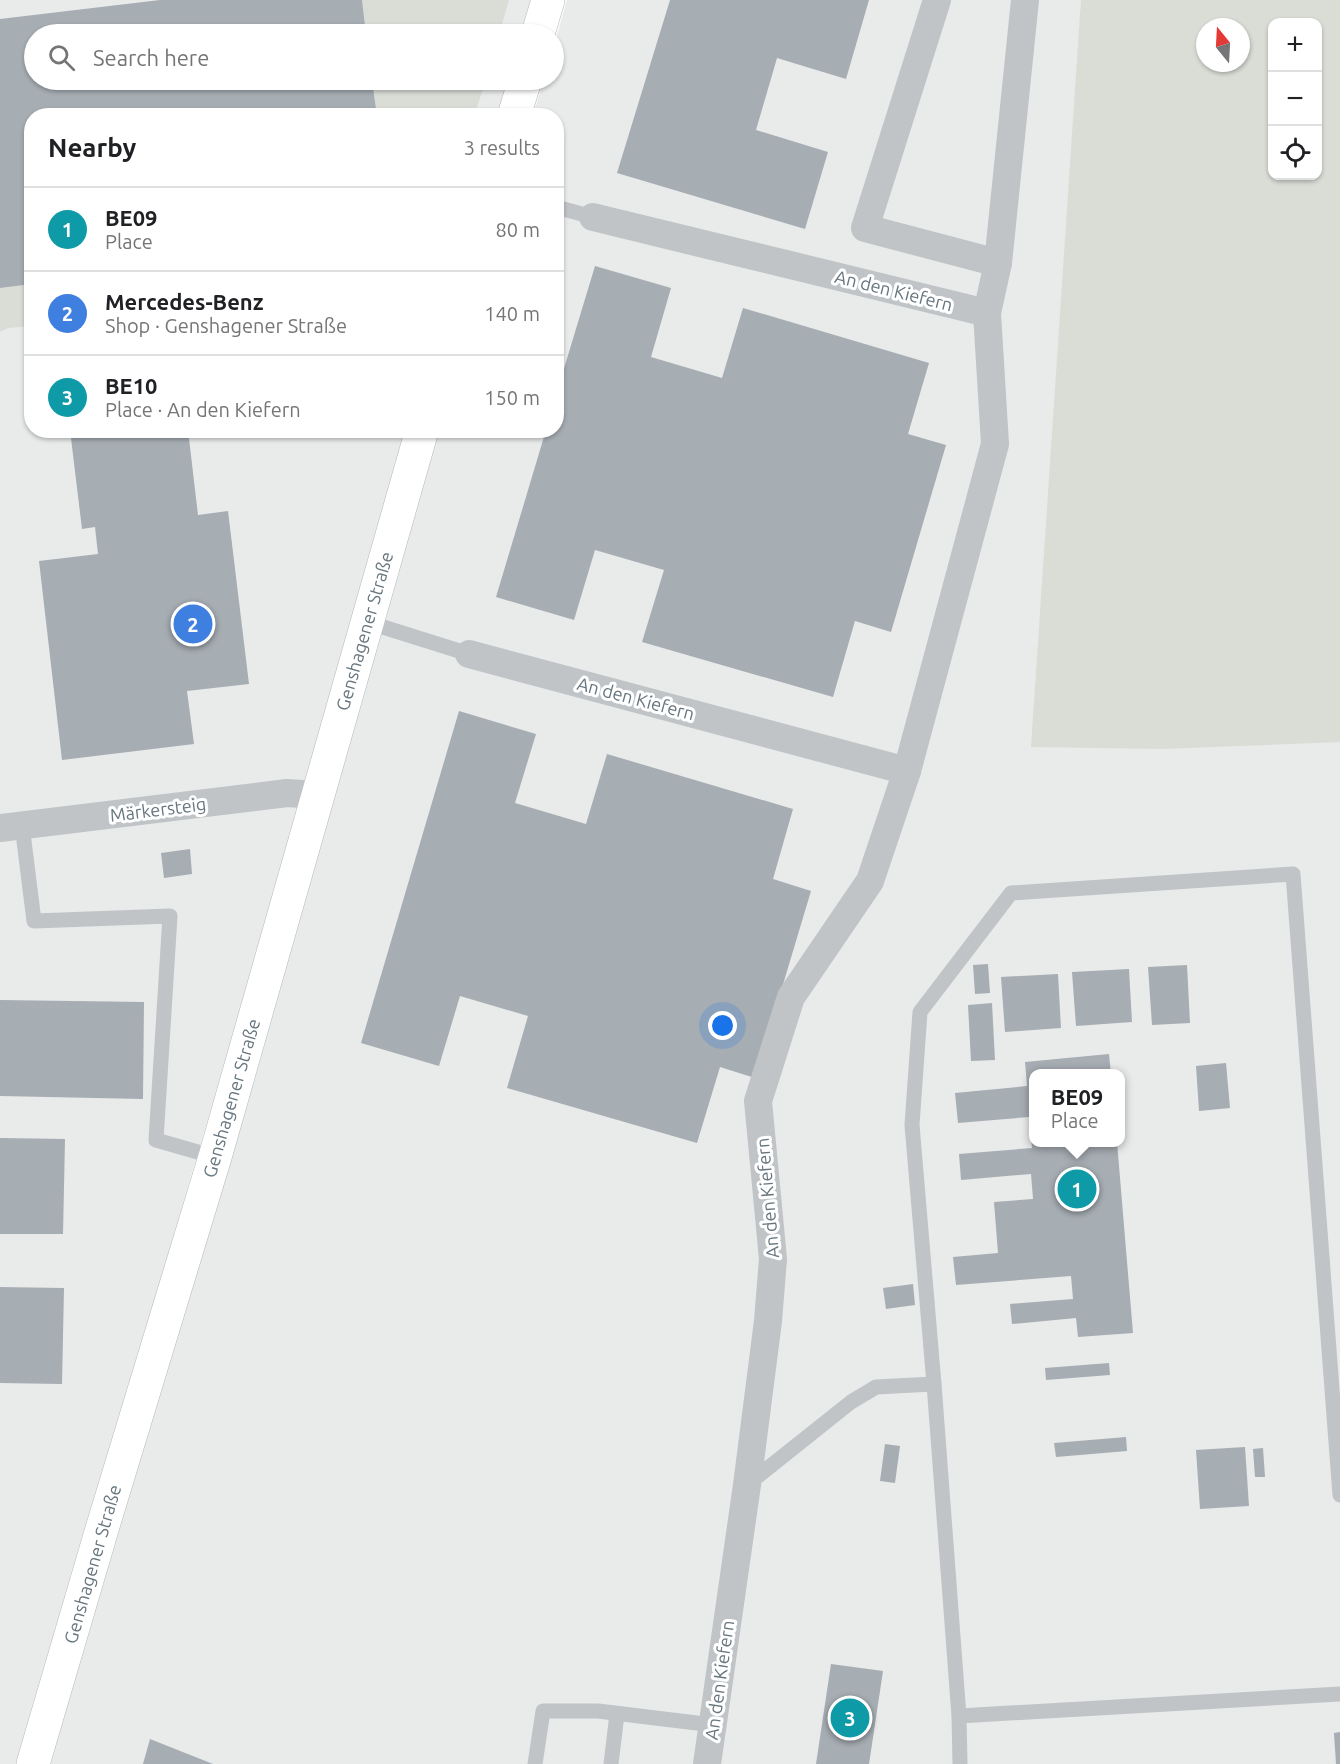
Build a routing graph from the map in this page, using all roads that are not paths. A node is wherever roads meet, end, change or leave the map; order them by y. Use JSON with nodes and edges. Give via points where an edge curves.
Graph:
{"nodes":[{"id":1,"x":548,"y":0,"type":"edge"},
{"id":2,"x":937,"y":0,"type":"edge"},
{"id":3,"x":1025,"y":0,"type":"edge"},
{"id":4,"x":541,"y":24,"type":"edge"},
{"id":5,"x":522,"y":90,"type":"edge"},
{"id":6,"x":516,"y":108,"type":"edge"},
{"id":7,"x":564,"y":209,"type":"edge"},
{"id":8,"x":593,"y":217,"type":"joint"},
{"id":9,"x":998,"y":262,"type":"junction"},
{"id":10,"x":987,"y":313,"type":"junction"},
{"id":11,"x":420,"y":438,"type":"edge"},
{"id":12,"x":367,"y":622,"type":"junction"},
{"id":13,"x":470,"y":654,"type":"joint"},
{"id":14,"x":907,"y":771,"type":"junction"},
{"id":15,"x":317,"y":795,"type":"junction"},
{"id":16,"x":11,"y":827,"type":"edge"},
{"id":17,"x":215,"y":1157,"type":"junction"},
{"id":18,"x":934,"y":1384,"type":"junction"},
{"id":19,"x":747,"y":1485,"type":"junction"},
{"id":20,"x":1340,"y":1495,"type":"edge"},
{"id":21,"x":1340,"y":1694,"type":"edge"},
{"id":22,"x":616,"y":1714,"type":"junction"},
{"id":23,"x":959,"y":1716,"type":"junction"},
{"id":24,"x":713,"y":1725,"type":"junction"},
{"id":25,"x":33,"y":1764,"type":"edge"},
{"id":26,"x":535,"y":1764,"type":"edge"},
{"id":27,"x":611,"y":1764,"type":"edge"},
{"id":28,"x":707,"y":1764,"type":"edge"},
{"id":29,"x":960,"y":1764,"type":"edge"}],
"edges":[{"from":1,"to":4,"type":"main road"},
{"from":2,"to":9,"type":"street","via":[[865,228]]},
{"from":3,"to":9,"type":"street","name":"An den Kiefern"},
{"from":5,"to":6,"type":"main road"},
{"from":7,"to":8,"type":"lane","name":"An den Kiefern"},
{"from":8,"to":10,"type":"street","name":"An den Kiefern"},
{"from":9,"to":10,"type":"street","name":"An den Kiefern"},
{"from":10,"to":14,"type":"street","name":"An den Kiefern","via":[[994,444]]},
{"from":11,"to":12,"type":"main road","name":"Genshagener Straße"},
{"from":12,"to":13,"type":"lane","name":"An den Kiefern"},
{"from":12,"to":15,"type":"main road","name":"Genshagener Straße"},
{"from":13,"to":14,"type":"street","name":"An den Kiefern"},
{"from":14,"to":19,"type":"street","name":"An den Kiefern","via":[[870,881],[791,997],[758,1101],[773,1259]]},
{"from":15,"to":16,"type":"street","name":"Märkersteig","via":[[287,793]]},
{"from":15,"to":17,"type":"main road","name":"Genshagener Straße"},
{"from":16,"to":17,"type":"lane","via":[[34,921],[170,916],[156,1140]]},
{"from":17,"to":25,"type":"main road","name":"Genshagener Straße"},
{"from":18,"to":19,"type":"lane","via":[[876,1387],[851,1402]]},
{"from":18,"to":20,"type":"lane","via":[[912,1125],[920,1011],[1011,893],[1293,874]]},
{"from":18,"to":23,"type":"lane"},
{"from":19,"to":24,"type":"street","name":"An den Kiefern"},
{"from":21,"to":23,"type":"lane"},
{"from":22,"to":24,"type":"lane"},
{"from":22,"to":26,"type":"lane","via":[[543,1712]]},
{"from":22,"to":27,"type":"lane"},
{"from":23,"to":29,"type":"lane"},
{"from":24,"to":28,"type":"street","name":"An den Kiefern"}]}
